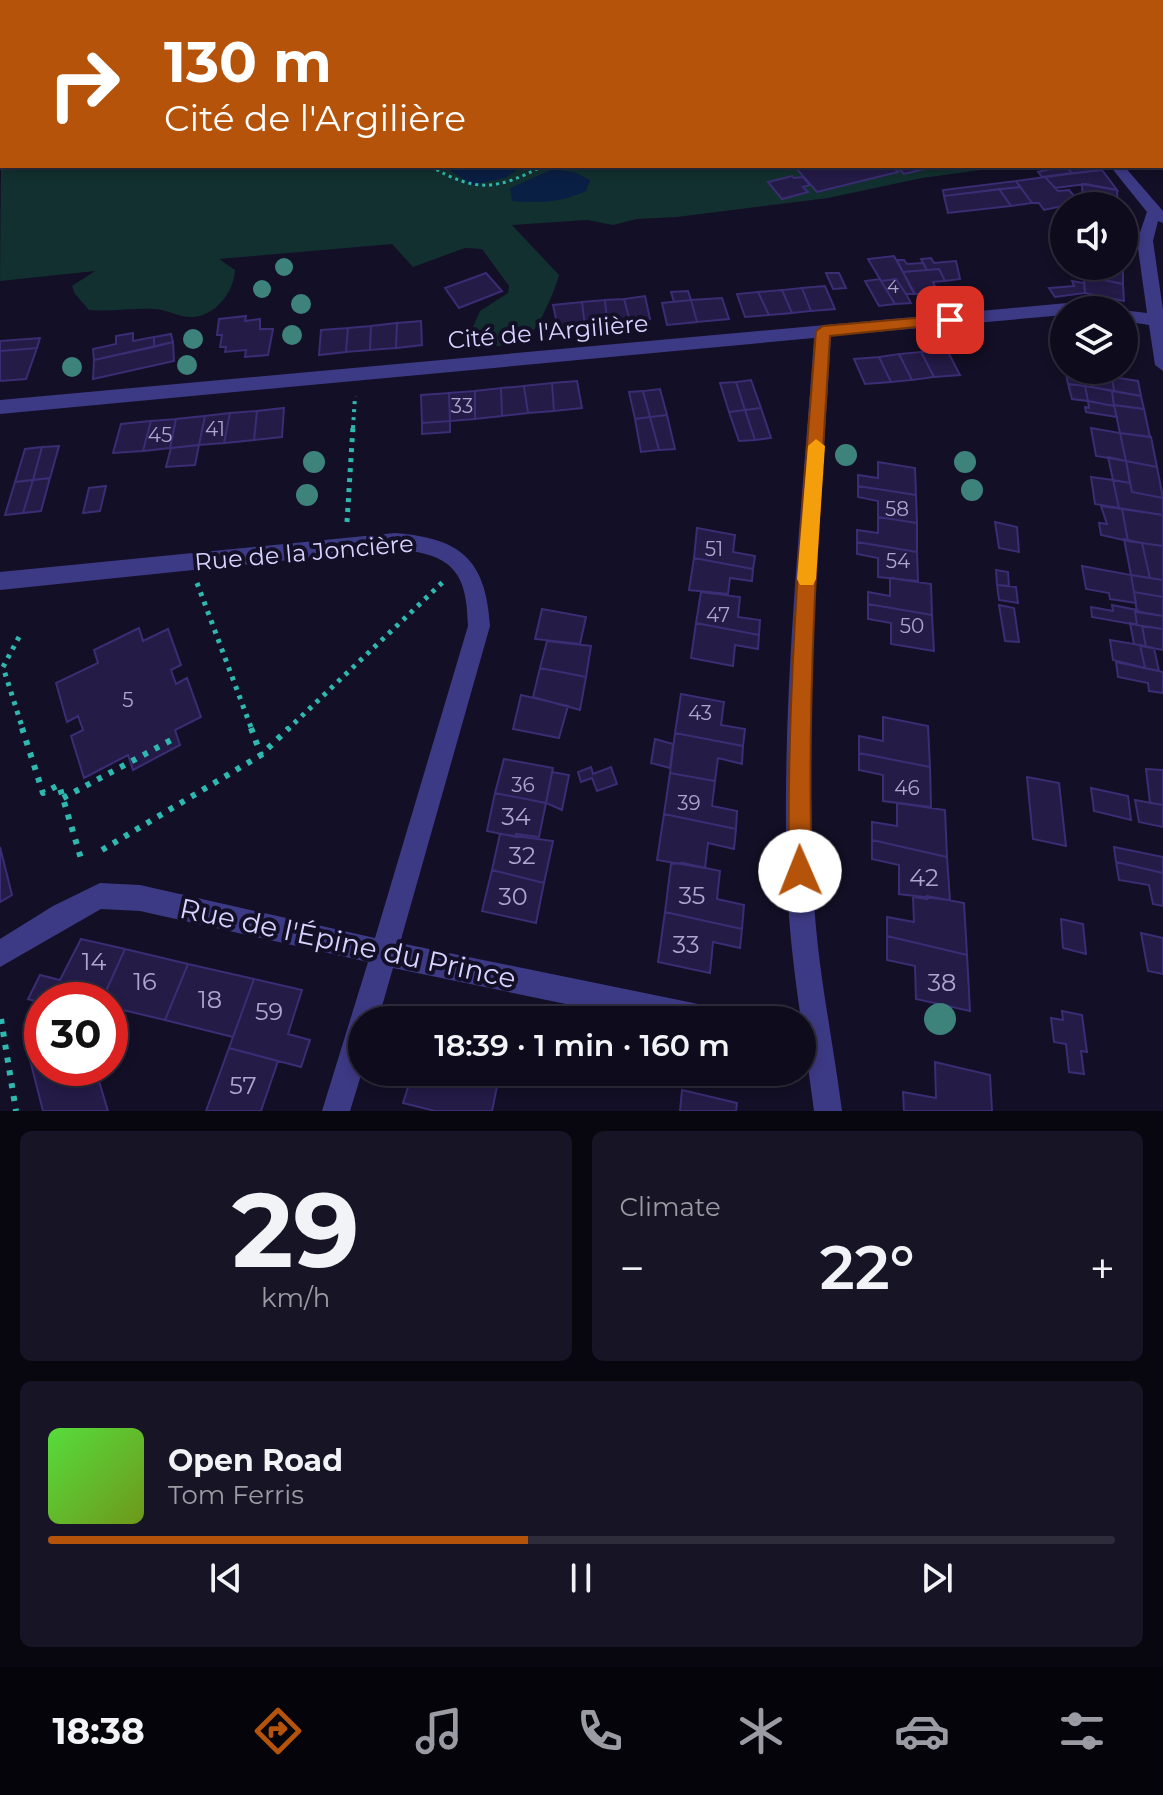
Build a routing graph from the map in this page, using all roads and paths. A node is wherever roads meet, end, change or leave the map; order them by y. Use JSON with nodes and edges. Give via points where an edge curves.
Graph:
{"nodes":[{"id":1,"x":434,"y":168,"type":"edge"},
{"id":2,"x":538,"y":168,"type":"edge"},
{"id":3,"x":1119,"y":168,"type":"edge"},
{"id":4,"x":1158,"y":216,"type":"edge"},
{"id":5,"x":1050,"y":311,"type":"edge"},
{"id":6,"x":1138,"y":317,"type":"edge"},
{"id":7,"x":1156,"y":320,"type":"junction"},
{"id":8,"x":823,"y":331,"type":"junction"},
{"id":9,"x":1163,"y":365,"type":"edge"},
{"id":10,"x":357,"y":374,"type":"junction"},
{"id":11,"x":0,"y":407,"type":"edge"},
{"id":12,"x":345,"y":547,"type":"junction"},
{"id":13,"x":189,"y":562,"type":"junction"},
{"id":14,"x":463,"y":564,"type":"junction"},
{"id":15,"x":0,"y":581,"type":"edge"},
{"id":16,"x":19,"y":637,"type":"dead end"},
{"id":17,"x":175,"y":738,"type":"dead end"},
{"id":18,"x":261,"y":755,"type":"junction"},
{"id":19,"x":63,"y":798,"type":"junction"},
{"id":20,"x":102,"y":850,"type":"dead end"},
{"id":21,"x":82,"y":862,"type":"dead end"},
{"id":22,"x":385,"y":952,"type":"junction"},
{"id":23,"x":0,"y":954,"type":"edge"},
{"id":24,"x":368,"y":1006,"type":"edge"},
{"id":25,"x":642,"y":1006,"type":"edge"},
{"id":26,"x":808,"y":1006,"type":"edge"},
{"id":27,"x":1,"y":1019,"type":"edge"},
{"id":28,"x":816,"y":1062,"type":"edge"},
{"id":29,"x":348,"y":1072,"type":"edge"},
{"id":30,"x":16,"y":1111,"type":"edge"},
{"id":31,"x":336,"y":1111,"type":"edge"},
{"id":32,"x":828,"y":1111,"type":"edge"}],
"edges":[{"from":1,"to":2,"type":"path","via":[[468,187],[490,187]]},
{"from":3,"to":4,"type":"street"},
{"from":4,"to":7,"type":"street","via":[[1145,241]]},
{"from":5,"to":8,"type":"street","name":"Cité de l'Argilière"},
{"from":6,"to":7,"type":"street"},
{"from":7,"to":9,"type":"street"},
{"from":8,"to":10,"type":"street","name":"Cité de l'Argilière"},
{"from":8,"to":26,"type":"street","via":[[798,778]]},
{"from":10,"to":11,"type":"street","name":"Cité de l'Argilière"},
{"from":10,"to":12,"type":"path"},
{"from":12,"to":13,"type":"street","name":"Rue de la Joncière"},
{"from":12,"to":14,"type":"street","name":"Rue de la Joncière","via":[[423,542],[445,549]]},
{"from":13,"to":15,"type":"street","name":"Rue de la Joncière"},
{"from":13,"to":18,"type":"path"},
{"from":14,"to":18,"type":"path"},
{"from":14,"to":22,"type":"street","via":[[476,584],[479,626]]},
{"from":16,"to":19,"type":"path","via":[[3,667],[43,793],[59,785]]},
{"from":17,"to":19,"type":"path"},
{"from":18,"to":20,"type":"path"},
{"from":19,"to":21,"type":"path"},
{"from":22,"to":23,"type":"street","name":"Rue de l'Épine du Prince","via":[[140,898],[100,896]]},
{"from":22,"to":24,"type":"street"},
{"from":22,"to":25,"type":"street","name":"Rue de l'Épine du Prince"},
{"from":27,"to":30,"type":"path"},
{"from":28,"to":32,"type":"street"},
{"from":29,"to":31,"type":"street"}]}
